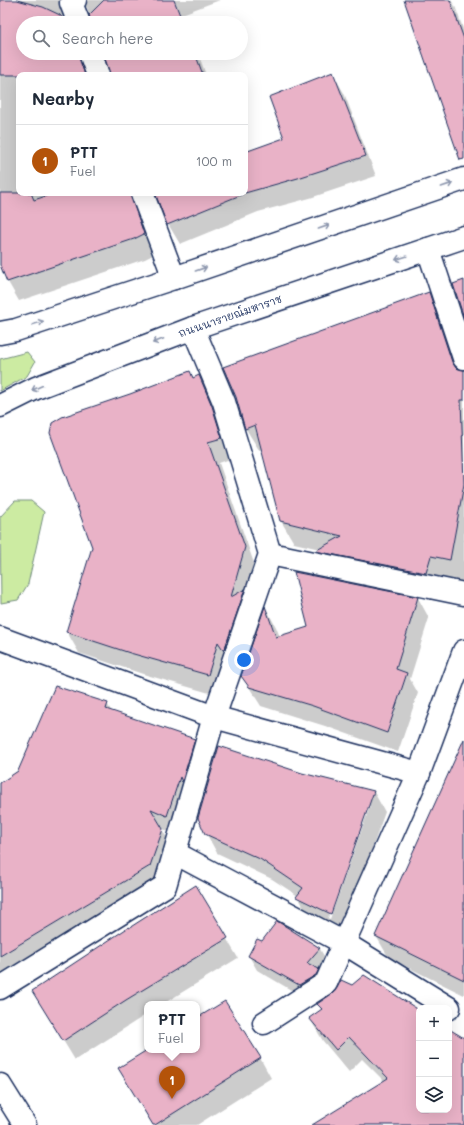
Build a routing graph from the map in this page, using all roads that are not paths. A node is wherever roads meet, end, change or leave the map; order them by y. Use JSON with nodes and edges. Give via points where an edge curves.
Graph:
{"nodes":[{"id":1,"x":93,"y":60,"type":"edge"},
{"id":2,"x":97,"y":72,"type":"edge"},
{"id":3,"x":464,"y":179,"type":"edge"},
{"id":4,"x":143,"y":196,"type":"edge"},
{"id":5,"x":464,"y":237,"type":"edge"},
{"id":6,"x":428,"y":249,"type":"junction"},
{"id":7,"x":174,"y":278,"type":"junction"},
{"id":8,"x":193,"y":328,"type":"junction"},
{"id":9,"x":0,"y":333,"type":"edge"},
{"id":10,"x":464,"y":358,"type":"edge"},
{"id":11,"x":0,"y":406,"type":"edge"},
{"id":12,"x":270,"y":554,"type":"junction"},
{"id":13,"x":464,"y":594,"type":"edge"},
{"id":14,"x":0,"y":638,"type":"edge"},
{"id":15,"x":464,"y":651,"type":"edge"},
{"id":16,"x":214,"y":717,"type":"junction"},
{"id":17,"x":420,"y":773,"type":"junction"},
{"id":18,"x":175,"y":854,"type":"junction"},
{"id":19,"x":344,"y":943,"type":"junction"},
{"id":20,"x":0,"y":988,"type":"edge"},
{"id":21,"x":444,"y":1005,"type":"edge"},
{"id":22,"x":452,"y":1010,"type":"edge"},
{"id":23,"x":464,"y":1017,"type":"edge"},
{"id":24,"x":264,"y":1023,"type":"dead end"},
{"id":25,"x":0,"y":1085,"type":"edge"},
{"id":26,"x":25,"y":1125,"type":"edge"}],
"edges":[{"from":1,"to":2,"type":"street"},
{"from":7,"to":3,"type":"street","one_way":true},
{"from":4,"to":7,"type":"street"},
{"from":5,"to":6,"type":"street","name":"ถนนนารายณ์มหาราช"},
{"from":6,"to":8,"type":"street","name":"ถนนนารายณ์มหาราช","one_way":true},
{"from":6,"to":10,"type":"street"},
{"from":9,"to":7,"type":"street","one_way":true},
{"from":8,"to":11,"type":"street","name":"ถนนนารายณ์มหาราช","one_way":true,"via":[[36,388]]},
{"from":8,"to":12,"type":"street","via":[[224,402]]},
{"from":12,"to":13,"type":"street"},
{"from":12,"to":16,"type":"street"},
{"from":14,"to":16,"type":"street"},
{"from":15,"to":17,"type":"street"},
{"from":16,"to":17,"type":"street"},
{"from":16,"to":18,"type":"street"},
{"from":17,"to":19,"type":"street"},
{"from":18,"to":19,"type":"street"},
{"from":18,"to":20,"type":"street","via":[[165,886]]},
{"from":19,"to":21,"type":"street"},
{"from":19,"to":24,"type":"street","via":[[326,983]]},
{"from":22,"to":23,"type":"street"},
{"from":25,"to":26,"type":"street"}]}
